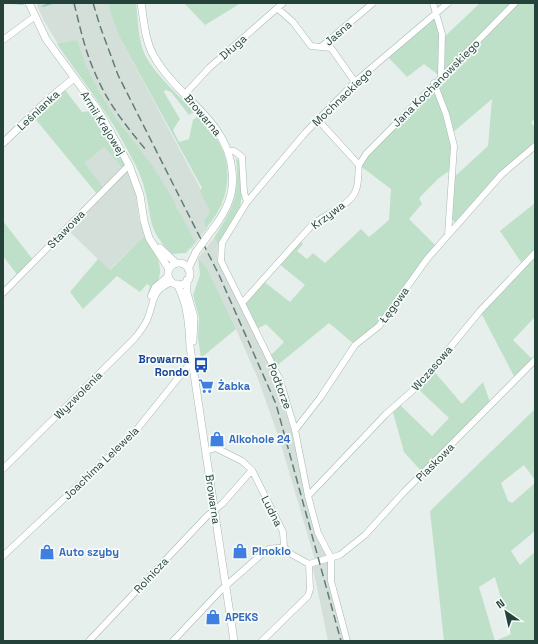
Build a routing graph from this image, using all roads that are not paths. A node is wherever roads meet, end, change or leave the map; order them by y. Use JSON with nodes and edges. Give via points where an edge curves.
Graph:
{"nodes":[{"id":1,"x":29,"y":3,"type":"edge"},
{"id":2,"x":141,"y":3,"type":"edge"},
{"id":3,"x":283,"y":3,"type":"edge"},
{"id":4,"x":373,"y":3,"type":"edge"},
{"id":5,"x":433,"y":3,"type":"edge"},
{"id":6,"x":448,"y":3,"type":"edge"},
{"id":7,"x":515,"y":3,"type":"edge"},
{"id":8,"x":277,"y":8,"type":"junction"},
{"id":9,"x":437,"y":14,"type":"junction"},
{"id":10,"x":34,"y":17,"type":"junction"},
{"id":11,"x":3,"y":40,"type":"edge"},
{"id":12,"x":322,"y":47,"type":"junction"},
{"id":13,"x":441,"y":76,"type":"junction"},
{"id":14,"x":74,"y":78,"type":"junction"},
{"id":15,"x":355,"y":82,"type":"junction"},
{"id":16,"x":434,"y":83,"type":"junction"},
{"id":17,"x":185,"y":94,"type":"junction"},
{"id":18,"x":318,"y":120,"type":"junction"},
{"id":19,"x":3,"y":142,"type":"edge"},
{"id":20,"x":535,"y":146,"type":"edge"},
{"id":21,"x":228,"y":151,"type":"junction"},
{"id":22,"x":129,"y":165,"type":"junction"},
{"id":23,"x":358,"y":165,"type":"junction"},
{"id":24,"x":247,"y":202,"type":"junction"},
{"id":25,"x":147,"y":231,"type":"junction"},
{"id":26,"x":448,"y":235,"type":"junction"},
{"id":27,"x":535,"y":253,"type":"edge"},
{"id":28,"x":183,"y":266,"type":"junction"},
{"id":29,"x":172,"y":278,"type":"junction"},
{"id":30,"x":187,"y":280,"type":"junction"},
{"id":31,"x":3,"y":293,"type":"edge"},
{"id":32,"x":242,"y":303,"type":"junction"},
{"id":33,"x":535,"y":360,"type":"edge"},
{"id":34,"x":193,"y":361,"type":"junction"},
{"id":35,"x":295,"y":430,"type":"junction"},
{"id":36,"x":206,"y":451,"type":"junction"},
{"id":37,"x":3,"y":469,"type":"edge"},
{"id":38,"x":252,"y":470,"type":"junction"},
{"id":39,"x":308,"y":496,"type":"junction"},
{"id":40,"x":215,"y":510,"type":"junction"},
{"id":41,"x":284,"y":547,"type":"junction"},
{"id":42,"x":3,"y":556,"type":"edge"},
{"id":43,"x":331,"y":558,"type":"junction"},
{"id":44,"x":309,"y":564,"type":"junction"},
{"id":45,"x":226,"y":587,"type":"junction"},
{"id":46,"x":89,"y":641,"type":"edge"},
{"id":47,"x":173,"y":641,"type":"edge"},
{"id":48,"x":234,"y":641,"type":"edge"},
{"id":49,"x":262,"y":641,"type":"edge"},
{"id":50,"x":347,"y":641,"type":"edge"}],
"edges":[{"from":1,"to":10,"type":"street","name":"Armii Krajowej"},
{"from":2,"to":17,"type":"street","name":"Browarna","via":[[147,40],[154,57]]},
{"from":3,"to":8,"type":"street","name":"Długa"},
{"from":4,"to":12,"type":"street","name":"Jasna"},
{"from":5,"to":9,"type":"street"},
{"from":6,"to":9,"type":"street","name":"Mochnackiego"},
{"from":7,"to":13,"type":"street","name":"Jana Kochanowskiego"},
{"from":8,"to":12,"type":"street","via":[[293,22],[311,46]]},
{"from":8,"to":17,"type":"street","name":"Długa","via":[[209,68]]},
{"from":9,"to":13,"type":"street","via":[[443,50]]},
{"from":9,"to":15,"type":"street","name":"Mochnackiego"},
{"from":10,"to":11,"type":"street"},
{"from":10,"to":14,"type":"street","name":"Armii Krajowej"},
{"from":12,"to":15,"type":"street","via":[[331,48]]},
{"from":13,"to":16,"type":"street","name":"Jana Kochanowskiego"},
{"from":14,"to":19,"type":"street","name":"Leśnianka"},
{"from":14,"to":22,"type":"street","name":"Armii Krajowej","via":[[98,110]]},
{"from":15,"to":18,"type":"street","name":"Mochnackiego"},
{"from":16,"to":23,"type":"street","name":"Jana Kochanowskiego"},
{"from":16,"to":26,"type":"street","via":[[446,114],[454,146]]},
{"from":17,"to":21,"type":"street","name":"Browarna","via":[[216,128]]},
{"from":18,"to":23,"type":"street"},
{"from":18,"to":24,"type":"street","name":"Mochnackiego"},
{"from":20,"to":26,"type":"street","name":"Łęgowa","via":[[502,174]]},
{"from":21,"to":24,"type":"street","via":[[234,151],[242,157]]},
{"from":21,"to":28,"type":"street","name":"Browarna","bridge":true,"via":[[233,176],[227,207],[196,252]]},
{"from":22,"to":25,"type":"street","name":"Armii Krajowej","via":[[136,181]]},
{"from":22,"to":31,"type":"street","name":"Stawowa"},
{"from":23,"to":32,"type":"street","name":"Krzywa","via":[[355,193],[334,212],[318,220]]},
{"from":24,"to":32,"type":"street","name":"Podtorze","via":[[222,243],[220,254],[223,266]]},
{"from":25,"to":28,"type":"street","name":"Armii Krajowej","via":[[160,248]]},
{"from":25,"to":29,"type":"street","name":"Armii Krajowej"},
{"from":26,"to":35,"type":"street","name":"Łęgowa","via":[[427,259],[379,326],[355,345]]},
{"from":27,"to":39,"type":"street","name":"Wczasowa","via":[[480,310],[420,384],[386,414]]},
{"from":28,"to":29,"type":"street"},
{"from":28,"to":30,"type":"street","name":"Browarna","via":[[189,275]]},
{"from":29,"to":30,"type":"street"},
{"from":29,"to":34,"type":"street","name":"Browarna","via":[[184,299]]},
{"from":29,"to":37,"type":"street","name":"Wyzwolenia","via":[[153,290],[148,318],[134,339]]},
{"from":30,"to":34,"type":"street","name":"Browarna","via":[[187,293],[194,317]]},
{"from":32,"to":35,"type":"street","name":"Podtorze","via":[[280,380]]},
{"from":33,"to":43,"type":"street","name":"Piaskowa","via":[[398,498],[365,535],[340,555]]},
{"from":34,"to":36,"type":"street","name":"Browarna"},
{"from":34,"to":42,"type":"street","name":"Joachima Lelewela","via":[[121,446]]},
{"from":35,"to":39,"type":"street","name":"Podtorze"},
{"from":36,"to":38,"type":"street","name":"Ludna","via":[[216,448],[242,461]]},
{"from":36,"to":40,"type":"street","name":"Browarna"},
{"from":38,"to":40,"type":"street"},
{"from":38,"to":41,"type":"street","name":"Ludna","via":[[283,532]]},
{"from":39,"to":43,"type":"street","name":"Podtorze","via":[[318,533]]},
{"from":40,"to":45,"type":"street","name":"Browarna"},
{"from":40,"to":46,"type":"street","name":"Rolnicza"},
{"from":41,"to":44,"type":"street"},
{"from":41,"to":45,"type":"street","via":[[269,549]]},
{"from":43,"to":44,"type":"street"},
{"from":43,"to":50,"type":"street","name":"Podtorze","via":[[331,582]]},
{"from":44,"to":49,"type":"street","via":[[308,596]]},
{"from":45,"to":47,"type":"street"},
{"from":45,"to":48,"type":"street","name":"Browarna"}]}
